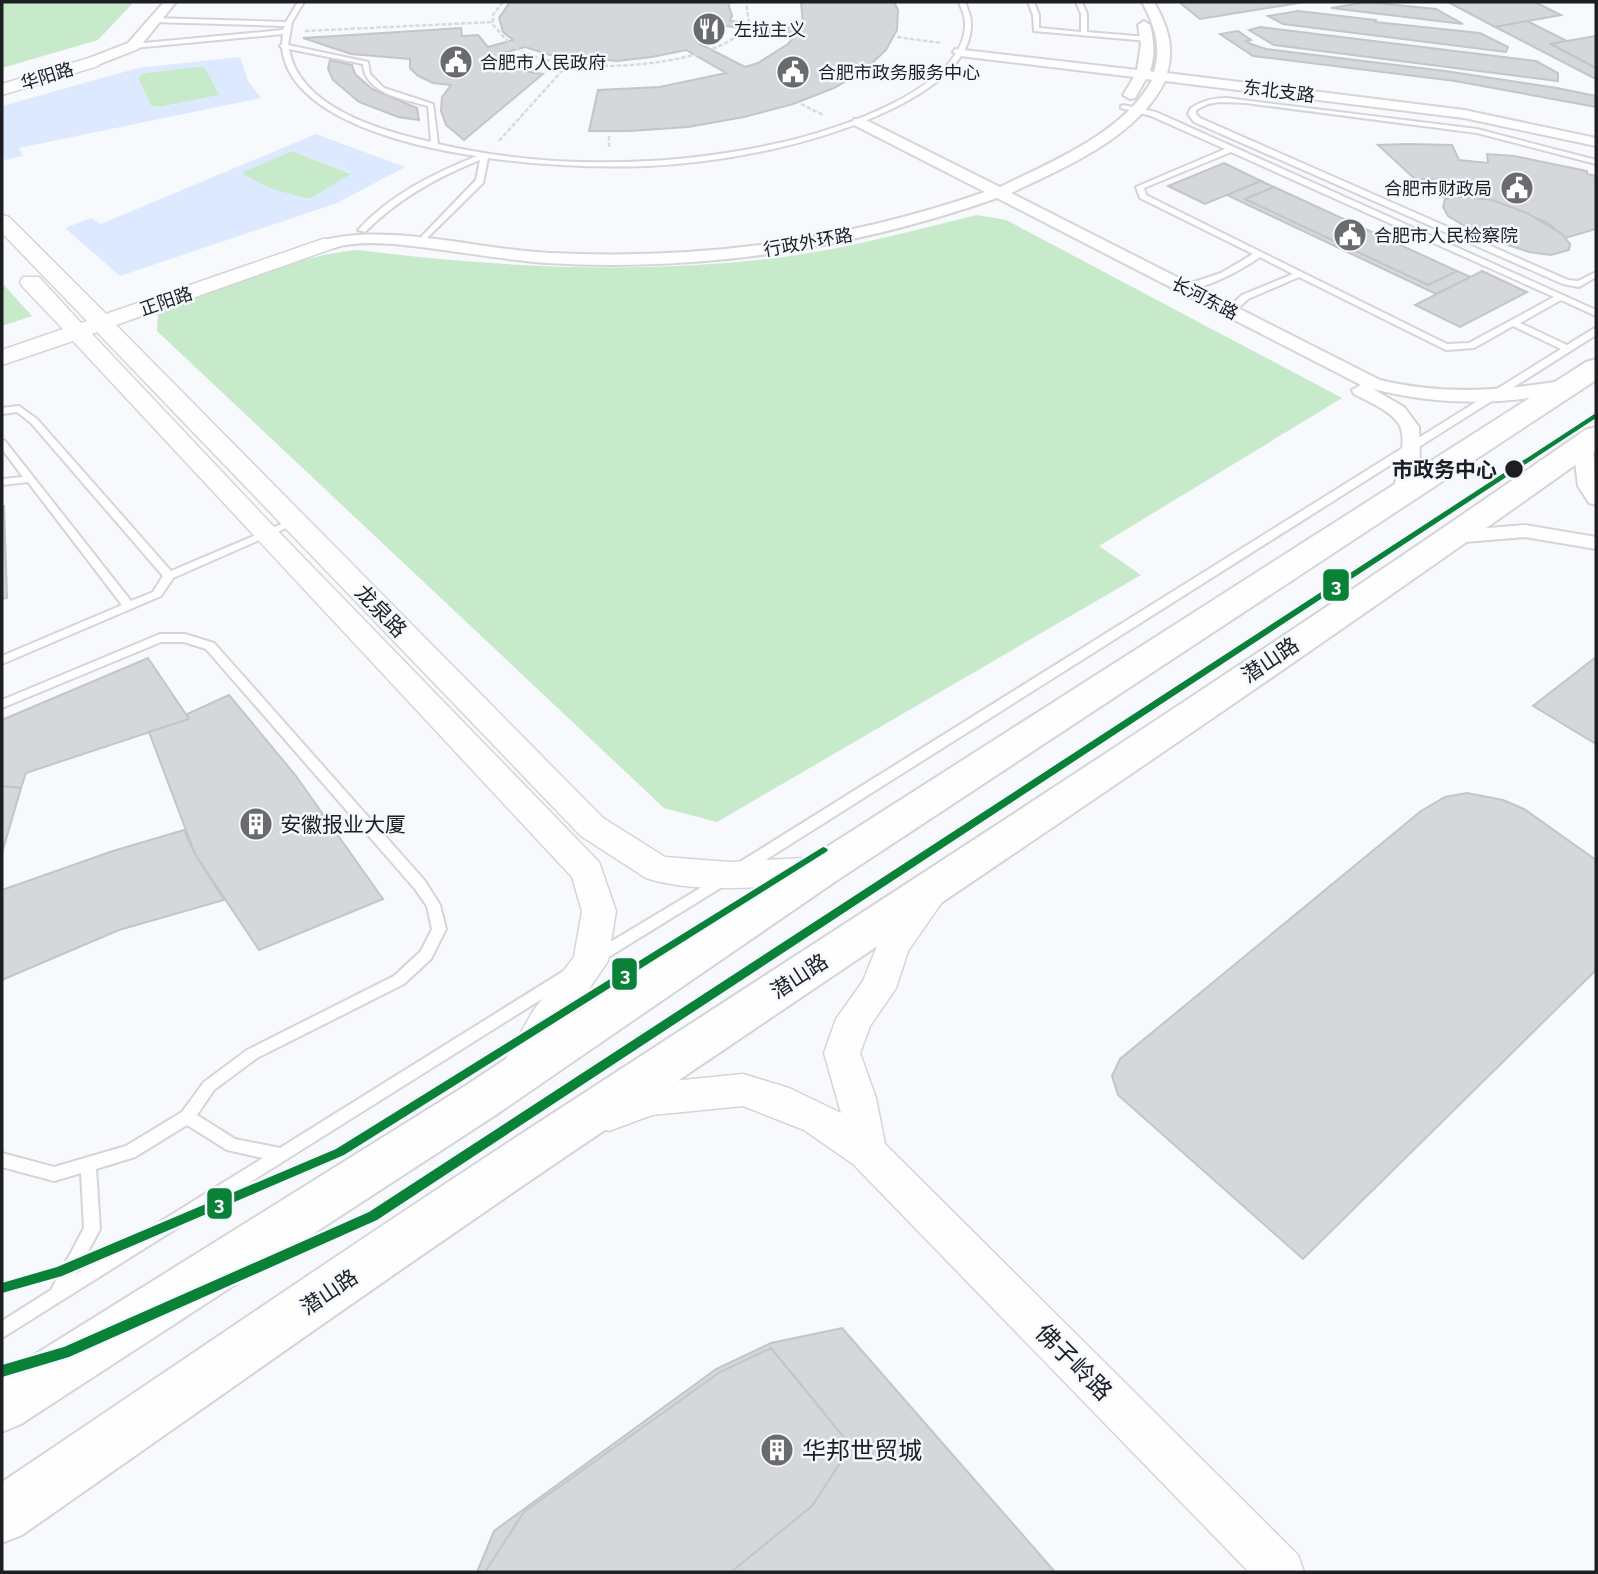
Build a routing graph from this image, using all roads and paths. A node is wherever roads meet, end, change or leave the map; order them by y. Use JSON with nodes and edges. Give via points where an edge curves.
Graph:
{"nodes":[{"id":1,"x":155,"y":2,"type":"edge"},
{"id":2,"x":170,"y":2,"type":"edge"},
{"id":3,"x":301,"y":2,"type":"edge"},
{"id":4,"x":503,"y":2,"type":"edge"},
{"id":5,"x":746,"y":2,"type":"edge"},
{"id":6,"x":962,"y":2,"type":"edge"},
{"id":7,"x":1031,"y":2,"type":"edge"},
{"id":8,"x":1079,"y":2,"type":"edge"},
{"id":9,"x":1135,"y":2,"type":"edge"},
{"id":10,"x":1148,"y":2,"type":"edge"},
{"id":11,"x":153,"y":20,"type":"junction"},
{"id":12,"x":493,"y":22,"type":"junction"},
{"id":13,"x":287,"y":28,"type":"junction"},
{"id":14,"x":1084,"y":34,"type":"junction"},
{"id":15,"x":897,"y":37,"type":"dead end"},
{"id":16,"x":1148,"y":39,"type":"junction"},
{"id":17,"x":133,"y":46,"type":"junction"},
{"id":18,"x":283,"y":46,"type":"junction"},
{"id":19,"x":961,"y":49,"type":"junction"},
{"id":20,"x":88,"y":59,"type":"junction"},
{"id":21,"x":568,"y":63,"type":"junction"},
{"id":22,"x":1144,"y":71,"type":"junction"},
{"id":23,"x":1163,"y":74,"type":"junction"},
{"id":24,"x":2,"y":78,"type":"edge"},
{"id":25,"x":2,"y":90,"type":"edge"},
{"id":26,"x":1131,"y":109,"type":"junction"},
{"id":27,"x":1463,"y":117,"type":"junction"},
{"id":28,"x":853,"y":125,"type":"junction"},
{"id":29,"x":1596,"y":135,"type":"edge"},
{"id":30,"x":1596,"y":142,"type":"edge"},
{"id":31,"x":435,"y":147,"type":"junction"},
{"id":32,"x":1232,"y":149,"type":"junction"},
{"id":33,"x":485,"y":156,"type":"junction"},
{"id":34,"x":1596,"y":162,"type":"edge"},
{"id":35,"x":986,"y":192,"type":"junction"},
{"id":36,"x":2,"y":221,"type":"edge"},
{"id":37,"x":362,"y":230,"type":"junction"},
{"id":38,"x":425,"y":238,"type":"junction"},
{"id":39,"x":327,"y":240,"type":"junction"},
{"id":40,"x":2,"y":250,"type":"edge"},
{"id":41,"x":1259,"y":254,"type":"junction"},
{"id":42,"x":1299,"y":274,"type":"junction"},
{"id":43,"x":1596,"y":274,"type":"edge"},
{"id":44,"x":1185,"y":288,"type":"junction"},
{"id":45,"x":1561,"y":297,"type":"junction"},
{"id":46,"x":1230,"y":311,"type":"junction"},
{"id":47,"x":1596,"y":313,"type":"edge"},
{"id":48,"x":85,"y":323,"type":"junction"},
{"id":49,"x":1513,"y":323,"type":"junction"},
{"id":50,"x":1596,"y":331,"type":"edge"},
{"id":51,"x":2,"y":345,"type":"edge"},
{"id":52,"x":2,"y":358,"type":"edge"},
{"id":53,"x":1577,"y":367,"type":"edge"},
{"id":54,"x":1487,"y":398,"type":"junction"},
{"id":55,"x":2,"y":411,"type":"edge"},
{"id":56,"x":1590,"y":440,"type":"edge"},
{"id":57,"x":2,"y":443,"type":"edge"},
{"id":58,"x":1411,"y":446,"type":"junction"},
{"id":59,"x":32,"y":479,"type":"junction"},
{"id":60,"x":2,"y":482,"type":"edge"},
{"id":61,"x":1402,"y":492,"type":"junction"},
{"id":62,"x":1596,"y":499,"type":"edge"},
{"id":63,"x":295,"y":522,"type":"junction"},
{"id":64,"x":266,"y":534,"type":"junction"},
{"id":65,"x":1453,"y":537,"type":"junction"},
{"id":66,"x":1596,"y":543,"type":"edge"},
{"id":67,"x":169,"y":576,"type":"junction"},
{"id":68,"x":129,"y":606,"type":"junction"},
{"id":69,"x":2,"y":660,"type":"edge"},
{"id":70,"x":2,"y":704,"type":"edge"},
{"id":71,"x":822,"y":870,"type":"junction"},
{"id":72,"x":729,"y":876,"type":"junction"},
{"id":73,"x":935,"y":887,"type":"junction"},
{"id":74,"x":591,"y":961,"type":"junction"},
{"id":75,"x":516,"y":1076,"type":"junction"},
{"id":76,"x":187,"y":1117,"type":"junction"},
{"id":77,"x":569,"y":1128,"type":"junction"},
{"id":78,"x":867,"y":1152,"type":"junction"},
{"id":79,"x":281,"y":1155,"type":"junction"},
{"id":80,"x":2,"y":1160,"type":"edge"},
{"id":81,"x":88,"y":1164,"type":"junction"},
{"id":82,"x":57,"y":1296,"type":"junction"},
{"id":83,"x":2,"y":1330,"type":"edge"},
{"id":84,"x":2,"y":1405,"type":"edge"},
{"id":85,"x":2,"y":1515,"type":"edge"},
{"id":86,"x":1281,"y":1572,"type":"edge"}],
"edges":[{"from":1,"to":20,"type":"street","via":[[117,41]]},
{"from":2,"to":11,"type":"street"},
{"from":3,"to":13,"type":"lane"},
{"from":4,"to":12,"type":"path"},
{"from":5,"to":21,"type":"path","via":[[751,16],[747,25],[733,39],[709,51],[638,65]]},
{"from":6,"to":19,"type":"lane","via":[[968,22]]},
{"from":7,"to":14,"type":"lane","via":[[1036,30]]},
{"from":8,"to":14,"type":"lane"},
{"from":9,"to":16,"type":"street","name":"行政外环路"},
{"from":10,"to":23,"type":"street","via":[[1164,41]]},
{"from":11,"to":13,"type":"lane"},
{"from":11,"to":17,"type":"street"},
{"from":12,"to":13,"type":"path"},
{"from":12,"to":21,"type":"path","via":[[497,34],[521,51]]},
{"from":13,"to":17,"type":"lane"},
{"from":13,"to":18,"type":"lane"},
{"from":14,"to":16,"type":"lane"},
{"from":15,"to":19,"type":"path"},
{"from":16,"to":22,"type":"street","name":"行政外环路"},
{"from":17,"to":20,"type":"street"},
{"from":18,"to":31,"type":"lane","via":[[290,69],[309,92],[340,113],[382,132]]},
{"from":18,"to":31,"type":"lane","via":[[366,63],[367,74],[382,89],[431,105]]},
{"from":19,"to":22,"type":"street","name":"东北支路"},
{"from":19,"to":28,"type":"lane","via":[[939,77],[906,101]]},
{"from":20,"to":24,"type":"street","name":"华阳路"},
{"from":20,"to":25,"type":"street","name":"华阳路"},
{"from":21,"to":33,"type":"path"},
{"from":22,"to":23,"type":"street","name":"东北支路"},
{"from":22,"to":26,"type":"street","name":"行政外环路"},
{"from":23,"to":26,"type":"street","name":"行政外环路"},
{"from":23,"to":27,"type":"street","name":"东北支路"},
{"from":26,"to":32,"type":"lane"},
{"from":26,"to":35,"type":"street","name":"行政外环路","via":[[1103,141],[1043,174]]},
{"from":27,"to":29,"type":"street","name":"东北支路"},
{"from":27,"to":30,"type":"street","name":"东北支路"},
{"from":27,"to":34,"type":"lane"},
{"from":27,"to":43,"type":"lane","via":[[1229,99],[1201,103],[1192,114],[1566,282],[1579,284]]},
{"from":28,"to":33,"type":"lane","via":[[771,147],[674,161],[609,164]]},
{"from":28,"to":35,"type":"street","name":"长河东路"},
{"from":31,"to":33,"type":"lane"},
{"from":32,"to":41,"type":"lane","via":[[1140,187],[1143,196]]},
{"from":32,"to":45,"type":"lane"},
{"from":33,"to":37,"type":"lane","via":[[447,170],[381,210]]},
{"from":33,"to":38,"type":"lane","via":[[480,181]]},
{"from":35,"to":38,"type":"street","name":"行政外环路","via":[[831,230],[721,246],[583,251]]},
{"from":35,"to":39,"type":"street","name":"行政外环路","via":[[841,238],[670,259],[564,259],[371,237]]},
{"from":35,"to":44,"type":"street","name":"长河东路"},
{"from":35,"to":58,"type":"street","name":"长河东路","via":[[1374,396],[1397,411],[1410,427]]},
{"from":36,"to":48,"type":"street","name":"龙泉路"},
{"from":37,"to":38,"type":"street","name":"行政外环路"},
{"from":37,"to":39,"type":"street","name":"行政外环路"},
{"from":39,"to":48,"type":"street","name":"正阳路"},
{"from":40,"to":48,"type":"street","name":"龙泉路"},
{"from":41,"to":42,"type":"lane"},
{"from":41,"to":44,"type":"lane","via":[[1215,279]]},
{"from":42,"to":46,"type":"lane","via":[[1245,297]]},
{"from":42,"to":49,"type":"lane","via":[[1446,347],[1471,346]]},
{"from":44,"to":46,"type":"street","name":"长河东路"},
{"from":45,"to":47,"type":"lane"},
{"from":45,"to":49,"type":"lane"},
{"from":46,"to":54,"type":"street","name":"长河东路","via":[[1374,384],[1449,399]]},
{"from":48,"to":51,"type":"street","name":"正阳路"},
{"from":48,"to":52,"type":"street","name":"正阳路"},
{"from":48,"to":63,"type":"street","name":"龙泉路"},
{"from":48,"to":64,"type":"street","name":"龙泉路"},
{"from":49,"to":53,"type":"lane"},
{"from":50,"to":53,"type":"lane"},
{"from":53,"to":54,"type":"street","name":"长河东路"},
{"from":53,"to":54,"type":"lane"},
{"from":53,"to":61,"type":"main road"},
{"from":54,"to":58,"type":"lane"},
{"from":55,"to":67,"type":"lane","via":[[19,409],[34,421]]},
{"from":56,"to":62,"type":"street","via":[[1588,486]]},
{"from":56,"to":65,"type":"main road","name":"潜山路"},
{"from":57,"to":59,"type":"lane"},
{"from":58,"to":61,"type":"street","name":"长河东路","via":[[1410,470]]},
{"from":58,"to":72,"type":"lane"},
{"from":59,"to":60,"type":"lane"},
{"from":59,"to":68,"type":"lane"},
{"from":61,"to":71,"type":"main road"},
{"from":63,"to":64,"type":"lane"},
{"from":63,"to":72,"type":"street","name":"龙泉路","via":[[592,827],[658,869]]},
{"from":64,"to":67,"type":"lane"},
{"from":64,"to":74,"type":"street","name":"龙泉路","via":[[587,871],[599,911]]},
{"from":65,"to":66,"type":"street","via":[[1525,531]]},
{"from":65,"to":73,"type":"main road","name":"潜山路"},
{"from":67,"to":68,"type":"lane","via":[[157,594]]},
{"from":68,"to":69,"type":"lane"},
{"from":70,"to":76,"type":"lane","via":[[160,638],[185,638],[210,646],[433,905],[439,929],[426,956],[399,980],[252,1054],[209,1086]]},
{"from":71,"to":72,"type":"street","name":"龙泉路"},
{"from":71,"to":75,"type":"main road"},
{"from":72,"to":74,"type":"lane"},
{"from":73,"to":77,"type":"main road","name":"潜山路"},
{"from":73,"to":78,"type":"street","via":[[893,946],[878,988],[853,1019],[842,1053],[857,1098]]},
{"from":74,"to":75,"type":"street","name":"龙泉路","via":[[546,1022]]},
{"from":74,"to":79,"type":"lane"},
{"from":75,"to":84,"type":"main road"},
{"from":76,"to":79,"type":"lane","via":[[232,1145]]},
{"from":76,"to":81,"type":"lane","via":[[130,1152]]},
{"from":77,"to":78,"type":"street","name":"佛子岭路","via":[[652,1100],[743,1090],[817,1118]]},
{"from":77,"to":85,"type":"main road","name":"潜山路"},
{"from":78,"to":86,"type":"street","name":"佛子岭路"},
{"from":79,"to":82,"type":"lane"},
{"from":80,"to":81,"type":"lane","via":[[54,1174]]},
{"from":81,"to":82,"type":"lane","via":[[92,1229]]},
{"from":82,"to":83,"type":"lane"}]}
